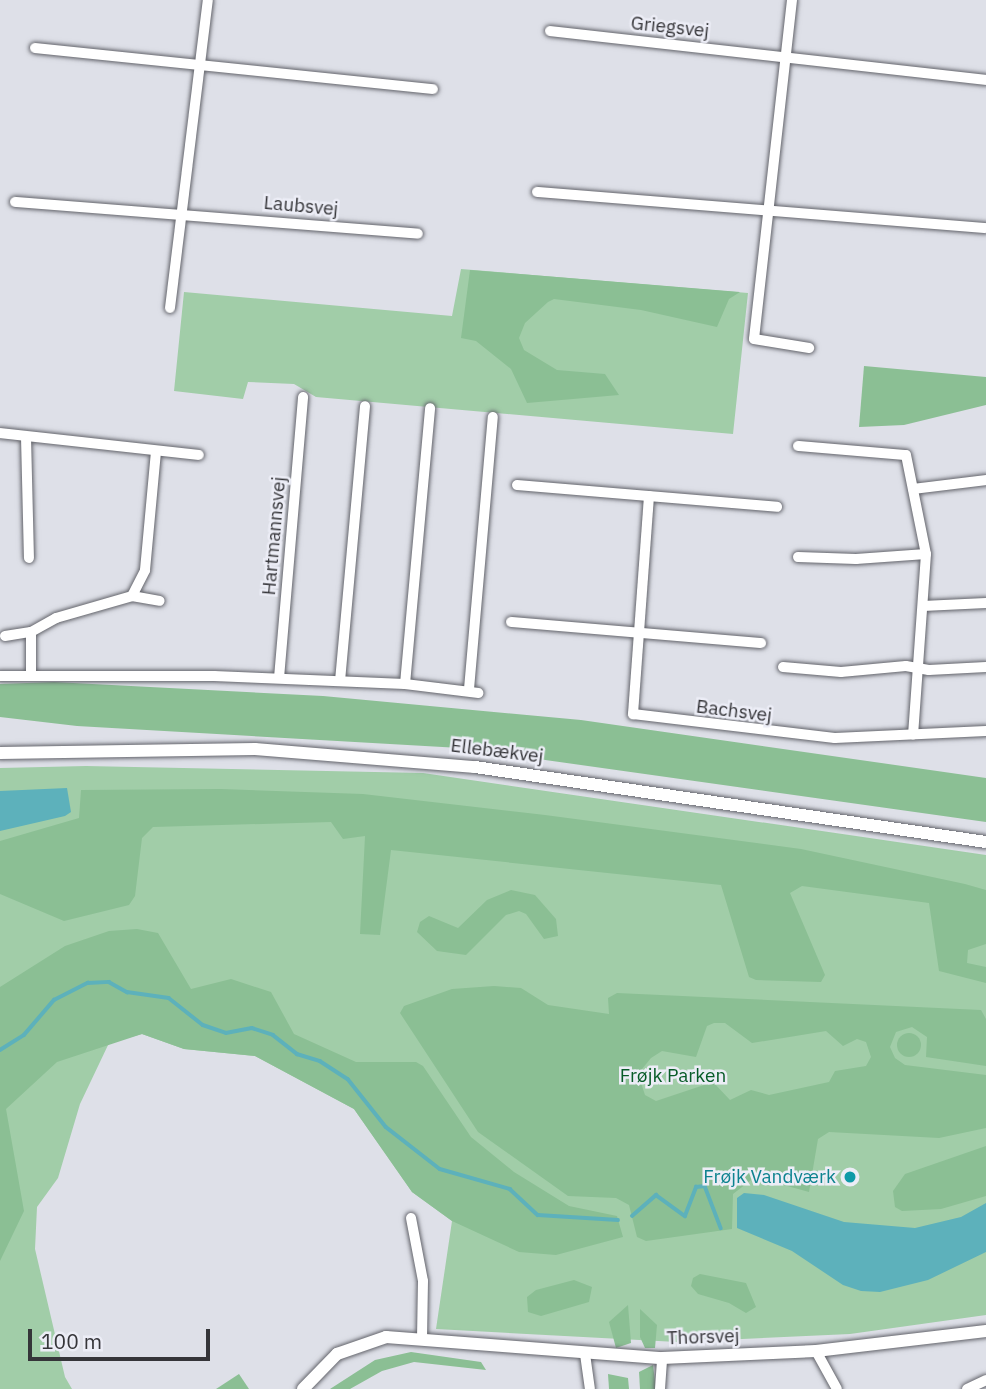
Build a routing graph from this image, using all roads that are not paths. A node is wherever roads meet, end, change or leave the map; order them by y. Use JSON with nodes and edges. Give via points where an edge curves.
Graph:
{"nodes":[{"id":1,"x":208,"y":0,"type":"edge"},
{"id":2,"x":792,"y":0,"type":"edge"},
{"id":3,"x":550,"y":31,"type":"dead end"},
{"id":4,"x":35,"y":48,"type":"dead end"},
{"id":5,"x":787,"y":58,"type":"junction"},
{"id":6,"x":200,"y":63,"type":"junction"},
{"id":7,"x":986,"y":80,"type":"edge"},
{"id":8,"x":433,"y":89,"type":"dead end"},
{"id":9,"x":537,"y":192,"type":"dead end"},
{"id":10,"x":15,"y":201,"type":"dead end"},
{"id":11,"x":768,"y":211,"type":"junction"},
{"id":12,"x":182,"y":213,"type":"junction"},
{"id":13,"x":986,"y":228,"type":"edge"},
{"id":14,"x":418,"y":234,"type":"dead end"},
{"id":15,"x":170,"y":308,"type":"dead end"},
{"id":16,"x":809,"y":348,"type":"dead end"},
{"id":17,"x":303,"y":397,"type":"dead end"},
{"id":18,"x":365,"y":406,"type":"dead end"},
{"id":19,"x":430,"y":408,"type":"dead end"},
{"id":20,"x":493,"y":417,"type":"dead end"},
{"id":21,"x":0,"y":433,"type":"edge"},
{"id":22,"x":26,"y":438,"type":"junction"},
{"id":23,"x":798,"y":446,"type":"dead end"},
{"id":24,"x":156,"y":452,"type":"junction"},
{"id":25,"x":199,"y":455,"type":"dead end"},
{"id":26,"x":986,"y":480,"type":"edge"},
{"id":27,"x":517,"y":485,"type":"dead end"},
{"id":28,"x":913,"y":489,"type":"junction"},
{"id":29,"x":649,"y":496,"type":"junction"},
{"id":30,"x":777,"y":508,"type":"dead end"},
{"id":31,"x":926,"y":554,"type":"junction"},
{"id":32,"x":798,"y":557,"type":"dead end"},
{"id":33,"x":29,"y":558,"type":"dead end"},
{"id":34,"x":132,"y":596,"type":"junction"},
{"id":35,"x":160,"y":601,"type":"dead end"},
{"id":36,"x":986,"y":603,"type":"edge"},
{"id":37,"x":923,"y":606,"type":"junction"},
{"id":38,"x":511,"y":622,"type":"dead end"},
{"id":39,"x":31,"y":632,"type":"junction"},
{"id":40,"x":636,"y":634,"type":"junction"},
{"id":41,"x":5,"y":636,"type":"dead end"},
{"id":42,"x":761,"y":643,"type":"dead end"},
{"id":43,"x":783,"y":667,"type":"dead end"},
{"id":44,"x":917,"y":667,"type":"junction"},
{"id":45,"x":986,"y":667,"type":"edge"},
{"id":46,"x":0,"y":676,"type":"edge"},
{"id":47,"x":31,"y":676,"type":"junction"},
{"id":48,"x":279,"y":678,"type":"junction"},
{"id":49,"x":340,"y":681,"type":"junction"},
{"id":50,"x":405,"y":684,"type":"junction"},
{"id":51,"x":986,"y":731,"type":"edge"},
{"id":52,"x":913,"y":735,"type":"junction"},
{"id":53,"x":0,"y":753,"type":"edge"},
{"id":54,"x":986,"y":842,"type":"edge"},
{"id":55,"x":411,"y":1218,"type":"dead end"},
{"id":56,"x":986,"y":1331,"type":"edge"},
{"id":57,"x":422,"y":1339,"type":"junction"},
{"id":58,"x":817,"y":1352,"type":"junction"},
{"id":59,"x":585,"y":1354,"type":"junction"},
{"id":60,"x":662,"y":1358,"type":"junction"},
{"id":61,"x":986,"y":1380,"type":"edge"},
{"id":62,"x":303,"y":1389,"type":"edge"},
{"id":63,"x":590,"y":1389,"type":"edge"},
{"id":64,"x":660,"y":1389,"type":"edge"},
{"id":65,"x":837,"y":1389,"type":"edge"},
{"id":66,"x":967,"y":1389,"type":"edge"}],
"edges":[{"from":1,"to":6,"type":"street"},
{"from":2,"to":5,"type":"street"},
{"from":3,"to":5,"type":"street","name":"Griegsvej"},
{"from":4,"to":6,"type":"street"},
{"from":5,"to":7,"type":"street","name":"Griegsvej"},
{"from":5,"to":11,"type":"street"},
{"from":6,"to":8,"type":"street"},
{"from":6,"to":12,"type":"street"},
{"from":9,"to":11,"type":"street"},
{"from":10,"to":12,"type":"street","name":"Laubsvej"},
{"from":11,"to":13,"type":"street"},
{"from":11,"to":16,"type":"street","via":[[754,339]]},
{"from":12,"to":14,"type":"street","name":"Laubsvej"},
{"from":12,"to":15,"type":"street"},
{"from":17,"to":48,"type":"street","name":"Hartmannsvej"},
{"from":18,"to":49,"type":"street"},
{"from":19,"to":50,"type":"street"},
{"from":20,"to":50,"type":"street","via":[[473,691]]},
{"from":21,"to":22,"type":"street"},
{"from":22,"to":24,"type":"street"},
{"from":22,"to":33,"type":"street"},
{"from":23,"to":28,"type":"street","via":[[906,455]]},
{"from":24,"to":25,"type":"street"},
{"from":24,"to":34,"type":"street","via":[[145,570]]},
{"from":26,"to":28,"type":"street"},
{"from":27,"to":29,"type":"street"},
{"from":28,"to":31,"type":"street"},
{"from":29,"to":30,"type":"street"},
{"from":29,"to":40,"type":"street","name":"Bachsvej"},
{"from":31,"to":32,"type":"street"},
{"from":31,"to":37,"type":"street"},
{"from":34,"to":35,"type":"street"},
{"from":34,"to":39,"type":"street","via":[[56,618]]},
{"from":36,"to":37,"type":"street"},
{"from":37,"to":44,"type":"street"},
{"from":38,"to":40,"type":"street"},
{"from":39,"to":41,"type":"street"},
{"from":39,"to":47,"type":"street"},
{"from":40,"to":42,"type":"street"},
{"from":40,"to":52,"type":"street","name":"Bachsvej","via":[[633,714],[835,738]]},
{"from":43,"to":44,"type":"street","via":[[841,673]]},
{"from":44,"to":45,"type":"street"},
{"from":44,"to":52,"type":"street"},
{"from":46,"to":47,"type":"street"},
{"from":47,"to":48,"type":"street"},
{"from":48,"to":49,"type":"street"},
{"from":49,"to":50,"type":"street"},
{"from":51,"to":52,"type":"street","name":"Bachsvej"},
{"from":53,"to":54,"type":"street","name":"Ellebækvej","via":[[255,749],[475,766]]},
{"from":55,"to":57,"type":"street","via":[[423,1281]]},
{"from":56,"to":58,"type":"street","name":"Thorsvej"},
{"from":57,"to":59,"type":"street","name":"Thorsvej"},
{"from":57,"to":62,"type":"street","name":"Thorsvej","via":[[386,1337],[356,1344],[337,1354]]},
{"from":58,"to":60,"type":"street","name":"Thorsvej"},
{"from":58,"to":65,"type":"street"},
{"from":59,"to":60,"type":"street","name":"Thorsvej"},
{"from":59,"to":63,"type":"street"},
{"from":60,"to":64,"type":"street"},
{"from":61,"to":66,"type":"street"}]}
